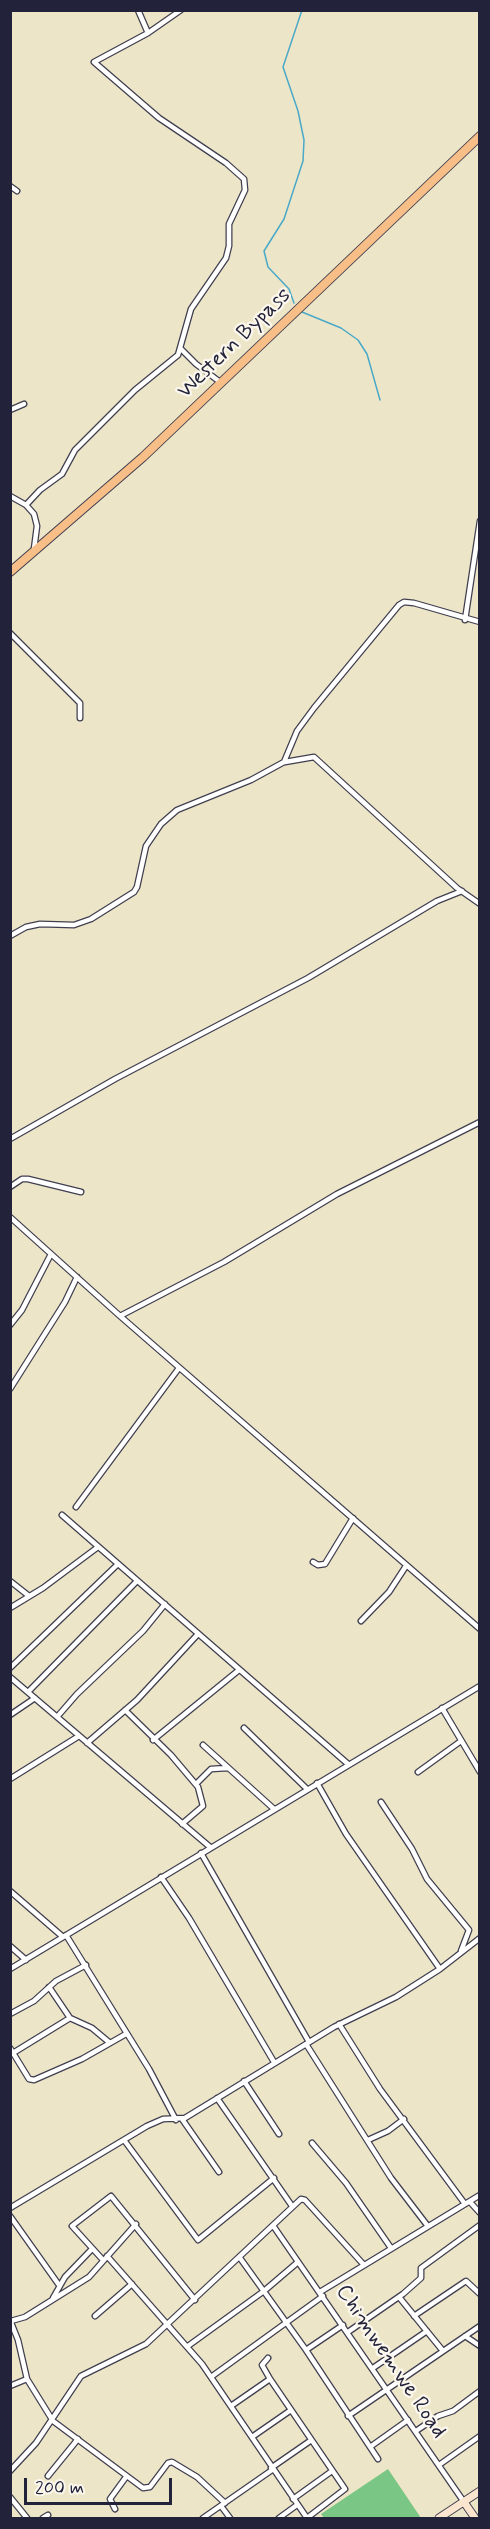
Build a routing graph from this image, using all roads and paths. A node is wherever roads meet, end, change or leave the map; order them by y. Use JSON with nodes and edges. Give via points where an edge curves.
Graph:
{"nodes":[{"id":1,"x":138,"y":10,"type":"edge"},
{"id":2,"x":181,"y":10,"type":"edge"},
{"id":3,"x":148,"y":33,"type":"junction"},
{"id":4,"x":480,"y":136,"type":"edge"},
{"id":5,"x":10,"y":186,"type":"edge"},
{"id":6,"x":17,"y":191,"type":"dead end"},
{"id":7,"x":181,"y":349,"type":"junction"},
{"id":8,"x":220,"y":382,"type":"junction"},
{"id":9,"x":24,"y":404,"type":"dead end"},
{"id":10,"x":10,"y":410,"type":"edge"},
{"id":11,"x":10,"y":496,"type":"edge"},
{"id":12,"x":26,"y":505,"type":"junction"},
{"id":13,"x":480,"y":521,"type":"edge"},
{"id":14,"x":34,"y":552,"type":"junction"},
{"id":15,"x":10,"y":572,"type":"edge"},
{"id":16,"x":465,"y":620,"type":"junction"},
{"id":17,"x":480,"y":622,"type":"edge"},
{"id":18,"x":10,"y":633,"type":"edge"},
{"id":19,"x":80,"y":718,"type":"dead end"},
{"id":20,"x":284,"y":762,"type":"junction"},
{"id":21,"x":462,"y":891,"type":"junction"},
{"id":22,"x":480,"y":904,"type":"edge"},
{"id":23,"x":10,"y":936,"type":"edge"},
{"id":24,"x":480,"y":1122,"type":"edge"},
{"id":25,"x":10,"y":1139,"type":"edge"},
{"id":26,"x":10,"y":1187,"type":"edge"},
{"id":27,"x":81,"y":1192,"type":"dead end"},
{"id":28,"x":10,"y":1217,"type":"edge"},
{"id":29,"x":51,"y":1254,"type":"junction"},
{"id":30,"x":76,"y":1277,"type":"junction"},
{"id":31,"x":120,"y":1316,"type":"junction"},
{"id":32,"x":10,"y":1324,"type":"edge"},
{"id":33,"x":179,"y":1368,"type":"junction"},
{"id":34,"x":10,"y":1389,"type":"edge"},
{"id":35,"x":76,"y":1507,"type":"dead end"},
{"id":36,"x":62,"y":1515,"type":"dead end"},
{"id":37,"x":353,"y":1518,"type":"junction"},
{"id":38,"x":98,"y":1547,"type":"junction"},
{"id":39,"x":313,"y":1562,"type":"dead end"},
{"id":40,"x":118,"y":1564,"type":"junction"},
{"id":41,"x":406,"y":1566,"type":"junction"},
{"id":42,"x":10,"y":1581,"type":"edge"},
{"id":43,"x":137,"y":1581,"type":"junction"},
{"id":44,"x":29,"y":1596,"type":"junction"},
{"id":45,"x":165,"y":1604,"type":"junction"},
{"id":46,"x":10,"y":1608,"type":"edge"},
{"id":47,"x":361,"y":1621,"type":"dead end"},
{"id":48,"x":480,"y":1629,"type":"edge"},
{"id":49,"x":198,"y":1634,"type":"junction"},
{"id":50,"x":10,"y":1668,"type":"edge"},
{"id":51,"x":239,"y":1670,"type":"junction"},
{"id":52,"x":11,"y":1680,"type":"edge"},
{"id":53,"x":480,"y":1686,"type":"edge"},
{"id":54,"x":28,"y":1692,"type":"junction"},
{"id":55,"x":35,"y":1698,"type":"junction"},
{"id":56,"x":442,"y":1708,"type":"junction"},
{"id":57,"x":125,"y":1710,"type":"junction"},
{"id":58,"x":10,"y":1715,"type":"edge"},
{"id":59,"x":57,"y":1717,"type":"junction"},
{"id":60,"x":244,"y":1728,"type":"dead end"},
{"id":61,"x":80,"y":1736,"type":"junction"},
{"id":62,"x":153,"y":1740,"type":"junction"},
{"id":63,"x":461,"y":1741,"type":"junction"},
{"id":64,"x":87,"y":1743,"type":"junction"},
{"id":65,"x":203,"y":1745,"type":"dead end"},
{"id":66,"x":348,"y":1764,"type":"junction"},
{"id":67,"x":228,"y":1768,"type":"junction"},
{"id":68,"x":418,"y":1772,"type":"dead end"},
{"id":69,"x":480,"y":1772,"type":"edge"},
{"id":70,"x":10,"y":1779,"type":"edge"},
{"id":71,"x":317,"y":1783,"type":"junction"},
{"id":72,"x":196,"y":1784,"type":"junction"},
{"id":73,"x":307,"y":1789,"type":"junction"},
{"id":74,"x":381,"y":1802,"type":"dead end"},
{"id":75,"x":274,"y":1809,"type":"junction"},
{"id":76,"x":182,"y":1824,"type":"junction"},
{"id":77,"x":210,"y":1847,"type":"junction"},
{"id":78,"x":201,"y":1853,"type":"junction"},
{"id":79,"x":161,"y":1877,"type":"junction"},
{"id":80,"x":10,"y":1891,"type":"edge"},
{"id":81,"x":64,"y":1936,"type":"junction"},
{"id":82,"x":480,"y":1938,"type":"edge"},
{"id":83,"x":10,"y":1946,"type":"edge"},
{"id":84,"x":460,"y":1953,"type":"junction"},
{"id":85,"x":26,"y":1960,"type":"junction"},
{"id":86,"x":86,"y":1965,"type":"junction"},
{"id":87,"x":10,"y":1969,"type":"edge"},
{"id":88,"x":440,"y":1969,"type":"junction"},
{"id":89,"x":49,"y":1987,"type":"junction"},
{"id":90,"x":10,"y":2014,"type":"edge"},
{"id":91,"x":70,"y":2019,"type":"junction"},
{"id":92,"x":339,"y":2024,"type":"junction"},
{"id":93,"x":126,"y":2034,"type":"junction"},
{"id":94,"x":110,"y":2043,"type":"junction"},
{"id":95,"x":307,"y":2043,"type":"junction"},
{"id":96,"x":12,"y":2050,"type":"edge"},
{"id":97,"x":274,"y":2062,"type":"junction"},
{"id":98,"x":244,"y":2081,"type":"junction"},
{"id":99,"x":217,"y":2098,"type":"junction"},
{"id":100,"x":179,"y":2119,"type":"junction"},
{"id":101,"x":404,"y":2119,"type":"junction"},
{"id":102,"x":279,"y":2134,"type":"dead end"},
{"id":103,"x":124,"y":2140,"type":"junction"},
{"id":104,"x":369,"y":2140,"type":"junction"},
{"id":105,"x":312,"y":2143,"type":"dead end"},
{"id":106,"x":219,"y":2172,"type":"dead end"},
{"id":107,"x":274,"y":2178,"type":"junction"},
{"id":108,"x":480,"y":2194,"type":"edge"},
{"id":109,"x":467,"y":2203,"type":"junction"},
{"id":110,"x":292,"y":2206,"type":"junction"},
{"id":111,"x":10,"y":2208,"type":"edge"},
{"id":112,"x":480,"y":2213,"type":"edge"},
{"id":113,"x":10,"y":2216,"type":"edge"},
{"id":114,"x":136,"y":2224,"type":"junction"},
{"id":115,"x":480,"y":2224,"type":"edge"},
{"id":116,"x":427,"y":2225,"type":"junction"},
{"id":117,"x":274,"y":2227,"type":"junction"},
{"id":118,"x":391,"y":2248,"type":"junction"},
{"id":119,"x":92,"y":2249,"type":"junction"},
{"id":120,"x":105,"y":2258,"type":"junction"},
{"id":121,"x":240,"y":2258,"type":"junction"},
{"id":122,"x":298,"y":2262,"type":"junction"},
{"id":123,"x":364,"y":2265,"type":"junction"},
{"id":124,"x":132,"y":2284,"type":"junction"},
{"id":125,"x":59,"y":2285,"type":"junction"},
{"id":126,"x":264,"y":2291,"type":"junction"},
{"id":127,"x":322,"y":2294,"type":"junction"},
{"id":128,"x":480,"y":2294,"type":"edge"},
{"id":129,"x":399,"y":2297,"type":"junction"},
{"id":130,"x":53,"y":2298,"type":"junction"},
{"id":131,"x":195,"y":2300,"type":"junction"},
{"id":132,"x":95,"y":2316,"type":"dead end"},
{"id":133,"x":414,"y":2316,"type":"junction"},
{"id":134,"x":11,"y":2320,"type":"edge"},
{"id":135,"x":287,"y":2322,"type":"junction"},
{"id":136,"x":167,"y":2325,"type":"junction"},
{"id":137,"x":343,"y":2325,"type":"junction"},
{"id":138,"x":480,"y":2326,"type":"edge"},
{"id":139,"x":426,"y":2331,"type":"junction"},
{"id":140,"x":348,"y":2332,"type":"junction"},
{"id":141,"x":465,"y":2336,"type":"junction"},
{"id":142,"x":188,"y":2346,"type":"junction"},
{"id":143,"x":480,"y":2346,"type":"edge"},
{"id":144,"x":306,"y":2350,"type":"junction"},
{"id":145,"x":443,"y":2351,"type":"junction"},
{"id":146,"x":268,"y":2358,"type":"dead end"},
{"id":147,"x":373,"y":2368,"type":"junction"},
{"id":148,"x":211,"y":2377,"type":"junction"},
{"id":149,"x":27,"y":2379,"type":"junction"},
{"id":150,"x":270,"y":2379,"type":"junction"},
{"id":151,"x":10,"y":2386,"type":"edge"},
{"id":152,"x":387,"y":2389,"type":"junction"},
{"id":153,"x":480,"y":2391,"type":"edge"},
{"id":154,"x":231,"y":2406,"type":"junction"},
{"id":155,"x":291,"y":2410,"type":"junction"},
{"id":156,"x":348,"y":2416,"type":"junction"},
{"id":157,"x":408,"y":2420,"type":"junction"},
{"id":158,"x":53,"y":2421,"type":"junction"},
{"id":159,"x":416,"y":2431,"type":"junction"},
{"id":160,"x":480,"y":2436,"type":"edge"},
{"id":161,"x":252,"y":2437,"type":"junction"},
{"id":162,"x":78,"y":2439,"type":"junction"},
{"id":163,"x":310,"y":2441,"type":"junction"},
{"id":164,"x":370,"y":2447,"type":"junction"},
{"id":165,"x":378,"y":2459,"type":"dead end"},
{"id":166,"x":439,"y":2465,"type":"junction"},
{"id":167,"x":272,"y":2469,"type":"junction"},
{"id":168,"x":10,"y":2471,"type":"edge"},
{"id":169,"x":332,"y":2471,"type":"junction"},
{"id":170,"x":48,"y":2476,"type":"dead end"},
{"id":171,"x":126,"y":2477,"type":"junction"},
{"id":172,"x":480,"y":2491,"type":"edge"},
{"id":173,"x":10,"y":2496,"type":"edge"},
{"id":174,"x":293,"y":2499,"type":"junction"},
{"id":175,"x":464,"y":2502,"type":"junction"},
{"id":176,"x":223,"y":2504,"type":"junction"},
{"id":177,"x":297,"y":2505,"type":"junction"},
{"id":178,"x":115,"y":2509,"type":"dead end"},
{"id":179,"x":27,"y":2518,"type":"edge"},
{"id":180,"x":203,"y":2518,"type":"edge"},
{"id":181,"x":230,"y":2518,"type":"edge"},
{"id":182,"x":279,"y":2518,"type":"edge"},
{"id":183,"x":307,"y":2518,"type":"edge"},
{"id":184,"x":439,"y":2518,"type":"edge"},
{"id":185,"x":475,"y":2518,"type":"edge"}],
"edges":[{"from":1,"to":3,"type":"street"},
{"from":2,"to":3,"type":"street"},
{"from":3,"to":7,"type":"street","via":[[94,62],[159,118],[240,173],[245,190],[231,215],[226,258],[191,309]]},
{"from":4,"to":8,"type":"main road","name":"Western Bypass"},
{"from":5,"to":6,"type":"street"},
{"from":7,"to":8,"type":"street"},
{"from":7,"to":12,"type":"street","via":[[75,450],[66,470]]},
{"from":8,"to":14,"type":"main road","name":"Western Bypass","via":[[143,457]]},
{"from":9,"to":10,"type":"street"},
{"from":11,"to":12,"type":"street"},
{"from":12,"to":14,"type":"street","via":[[37,526]]},
{"from":13,"to":16,"type":"street"},
{"from":14,"to":15,"type":"main road","name":"Western Bypass"},
{"from":16,"to":17,"type":"street"},
{"from":16,"to":20,"type":"street","via":[[414,603],[399,605],[297,731]]},
{"from":18,"to":19,"type":"street","via":[[80,703]]},
{"from":20,"to":21,"type":"street","via":[[314,757]]},
{"from":20,"to":23,"type":"street","via":[[177,810],[146,846],[137,887],[123,900],[74,925],[39,924]]},
{"from":21,"to":22,"type":"street"},
{"from":21,"to":25,"type":"street","via":[[437,901],[308,978]]},
{"from":24,"to":31,"type":"street","via":[[337,1194],[224,1262]]},
{"from":26,"to":27,"type":"street","via":[[28,1179]]},
{"from":28,"to":29,"type":"street"},
{"from":29,"to":30,"type":"street"},
{"from":29,"to":32,"type":"street"},
{"from":30,"to":31,"type":"street"},
{"from":30,"to":34,"type":"street"},
{"from":31,"to":33,"type":"street"},
{"from":33,"to":35,"type":"street"},
{"from":33,"to":37,"type":"street"},
{"from":36,"to":38,"type":"street"},
{"from":37,"to":39,"type":"street","via":[[326,1562]]},
{"from":37,"to":41,"type":"street"},
{"from":38,"to":40,"type":"street"},
{"from":38,"to":44,"type":"street"},
{"from":40,"to":43,"type":"street"},
{"from":40,"to":50,"type":"street"},
{"from":41,"to":47,"type":"street","via":[[389,1592]]},
{"from":41,"to":48,"type":"street"},
{"from":42,"to":44,"type":"street"},
{"from":43,"to":45,"type":"street"},
{"from":43,"to":54,"type":"street"},
{"from":44,"to":46,"type":"street"},
{"from":45,"to":49,"type":"street"},
{"from":45,"to":59,"type":"street"},
{"from":49,"to":51,"type":"street"},
{"from":49,"to":57,"type":"street"},
{"from":51,"to":62,"type":"street"},
{"from":51,"to":66,"type":"street"},
{"from":52,"to":54,"type":"street"},
{"from":53,"to":56,"type":"street"},
{"from":54,"to":55,"type":"street"},
{"from":55,"to":58,"type":"street"},
{"from":55,"to":59,"type":"street"},
{"from":56,"to":63,"type":"street"},
{"from":56,"to":66,"type":"street"},
{"from":57,"to":62,"type":"street"},
{"from":57,"to":64,"type":"street"},
{"from":59,"to":61,"type":"street"},
{"from":60,"to":73,"type":"street"},
{"from":61,"to":64,"type":"street"},
{"from":61,"to":70,"type":"street"},
{"from":62,"to":72,"type":"street"},
{"from":63,"to":68,"type":"street"},
{"from":63,"to":69,"type":"street"},
{"from":64,"to":76,"type":"street"},
{"from":65,"to":67,"type":"street"},
{"from":66,"to":71,"type":"street"},
{"from":67,"to":72,"type":"street","via":[[211,1769]]},
{"from":67,"to":75,"type":"street"},
{"from":71,"to":73,"type":"street"},
{"from":71,"to":88,"type":"street","via":[[346,1834]]},
{"from":72,"to":76,"type":"street","via":[[203,1806]]},
{"from":73,"to":75,"type":"street"},
{"from":74,"to":84,"type":"street","via":[[412,1848],[427,1879],[469,1930]]},
{"from":75,"to":77,"type":"street"},
{"from":76,"to":77,"type":"street"},
{"from":77,"to":78,"type":"street"},
{"from":78,"to":79,"type":"street"},
{"from":78,"to":95,"type":"street"},
{"from":79,"to":81,"type":"street"},
{"from":79,"to":97,"type":"street"},
{"from":80,"to":81,"type":"street"},
{"from":81,"to":85,"type":"street"},
{"from":81,"to":86,"type":"street"},
{"from":82,"to":84,"type":"street"},
{"from":83,"to":85,"type":"street"},
{"from":84,"to":88,"type":"street"},
{"from":85,"to":87,"type":"street"},
{"from":86,"to":89,"type":"street"},
{"from":86,"to":93,"type":"street"},
{"from":88,"to":92,"type":"street","via":[[396,1997]]},
{"from":89,"to":90,"type":"street"},
{"from":89,"to":91,"type":"street"},
{"from":91,"to":94,"type":"street","via":[[92,2028]]},
{"from":91,"to":96,"type":"street"},
{"from":92,"to":95,"type":"street"},
{"from":92,"to":101,"type":"street"},
{"from":93,"to":94,"type":"street"},
{"from":93,"to":100,"type":"street"},
{"from":94,"to":96,"type":"street","via":[[82,2060],[34,2080],[29,2079]]},
{"from":95,"to":97,"type":"street"},
{"from":95,"to":104,"type":"street"},
{"from":97,"to":98,"type":"street"},
{"from":98,"to":99,"type":"street"},
{"from":98,"to":102,"type":"street"},
{"from":99,"to":100,"type":"street"},
{"from":99,"to":107,"type":"street"},
{"from":100,"to":103,"type":"street","via":[[159,2120]]},
{"from":100,"to":106,"type":"street"},
{"from":101,"to":104,"type":"street"},
{"from":101,"to":109,"type":"street"},
{"from":103,"to":107,"type":"street","via":[[198,2240]]},
{"from":103,"to":111,"type":"street"},
{"from":104,"to":116,"type":"street","via":[[396,2186]]},
{"from":105,"to":118,"type":"street","via":[[346,2183]]},
{"from":107,"to":110,"type":"street"},
{"from":108,"to":109,"type":"street"},
{"from":109,"to":112,"type":"street"},
{"from":109,"to":116,"type":"street"},
{"from":110,"to":117,"type":"street"},
{"from":110,"to":123,"type":"street","via":[[304,2199]]},
{"from":113,"to":125,"type":"street"},
{"from":114,"to":119,"type":"street","via":[[115,2198],[108,2196],[72,2225]]},
{"from":114,"to":120,"type":"street"},
{"from":114,"to":131,"type":"street"},
{"from":115,"to":129,"type":"street","via":[[421,2268],[421,2278]]},
{"from":116,"to":118,"type":"street"},
{"from":117,"to":121,"type":"street"},
{"from":117,"to":122,"type":"street","name":"Chimwemwe Road"},
{"from":118,"to":123,"type":"street"},
{"from":119,"to":120,"type":"street"},
{"from":119,"to":125,"type":"street"},
{"from":120,"to":124,"type":"street"},
{"from":120,"to":130,"type":"street","via":[[89,2277]]},
{"from":121,"to":126,"type":"street"},
{"from":121,"to":131,"type":"street"},
{"from":122,"to":126,"type":"street"},
{"from":122,"to":127,"type":"street","name":"Chimwemwe Road"},
{"from":123,"to":127,"type":"street"},
{"from":124,"to":132,"type":"street"},
{"from":124,"to":136,"type":"street"},
{"from":125,"to":130,"type":"street"},
{"from":126,"to":135,"type":"street"},
{"from":126,"to":142,"type":"street"},
{"from":127,"to":135,"type":"street"},
{"from":127,"to":137,"type":"street","name":"Chimwemwe Road"},
{"from":128,"to":133,"type":"street","via":[[466,2281]]},
{"from":129,"to":133,"type":"street"},
{"from":129,"to":140,"type":"street"},
{"from":130,"to":134,"type":"street","via":[[25,2317]]},
{"from":131,"to":136,"type":"street"},
{"from":133,"to":139,"type":"street"},
{"from":134,"to":149,"type":"street"},
{"from":135,"to":144,"type":"street"},
{"from":135,"to":148,"type":"street"},
{"from":136,"to":142,"type":"street"},
{"from":136,"to":158,"type":"street","via":[[140,2348],[81,2376]]},
{"from":137,"to":140,"type":"street","name":"Chimwemwe Road"},
{"from":137,"to":144,"type":"street"},
{"from":138,"to":141,"type":"street"},
{"from":139,"to":145,"type":"street"},
{"from":139,"to":147,"type":"street"},
{"from":140,"to":147,"type":"street","name":"Chimwemwe Road"},
{"from":141,"to":143,"type":"street"},
{"from":141,"to":145,"type":"street"},
{"from":142,"to":148,"type":"street"},
{"from":144,"to":156,"type":"street"},
{"from":145,"to":152,"type":"street"},
{"from":146,"to":150,"type":"street","via":[[262,2365]]},
{"from":147,"to":152,"type":"street","name":"Chimwemwe Road"},
{"from":148,"to":154,"type":"street"},
{"from":149,"to":151,"type":"street"},
{"from":149,"to":158,"type":"street"},
{"from":150,"to":154,"type":"street"},
{"from":150,"to":155,"type":"street"},
{"from":152,"to":156,"type":"street"},
{"from":152,"to":157,"type":"street","name":"Chimwemwe Road"},
{"from":153,"to":159,"type":"street"},
{"from":154,"to":161,"type":"street"},
{"from":155,"to":161,"type":"street"},
{"from":155,"to":163,"type":"street"},
{"from":156,"to":164,"type":"street"},
{"from":157,"to":159,"type":"street","name":"Chimwemwe Road"},
{"from":157,"to":164,"type":"street"},
{"from":158,"to":162,"type":"street"},
{"from":158,"to":168,"type":"street"},
{"from":159,"to":166,"type":"street","name":"Chimwemwe Road"},
{"from":160,"to":166,"type":"street"},
{"from":161,"to":167,"type":"street"},
{"from":162,"to":170,"type":"street"},
{"from":162,"to":171,"type":"street"},
{"from":163,"to":167,"type":"street"},
{"from":163,"to":169,"type":"street"},
{"from":164,"to":165,"type":"street"},
{"from":166,"to":175,"type":"street","name":"Chimwemwe Road"},
{"from":167,"to":174,"type":"street"},
{"from":167,"to":176,"type":"street"},
{"from":169,"to":174,"type":"street"},
{"from":169,"to":183,"type":"street","via":[[344,2492]]},
{"from":171,"to":176,"type":"street","via":[[148,2488],[172,2462],[196,2477]]},
{"from":171,"to":178,"type":"street","via":[[110,2499]]},
{"from":172,"to":175,"type":"main road"},
{"from":173,"to":179,"type":"street"},
{"from":174,"to":177,"type":"street"},
{"from":175,"to":184,"type":"main road"},
{"from":175,"to":185,"type":"main road","name":"Chimwemwe Road"},
{"from":176,"to":180,"type":"street"},
{"from":176,"to":181,"type":"street"},
{"from":177,"to":182,"type":"street"},
{"from":177,"to":183,"type":"street"}]}
